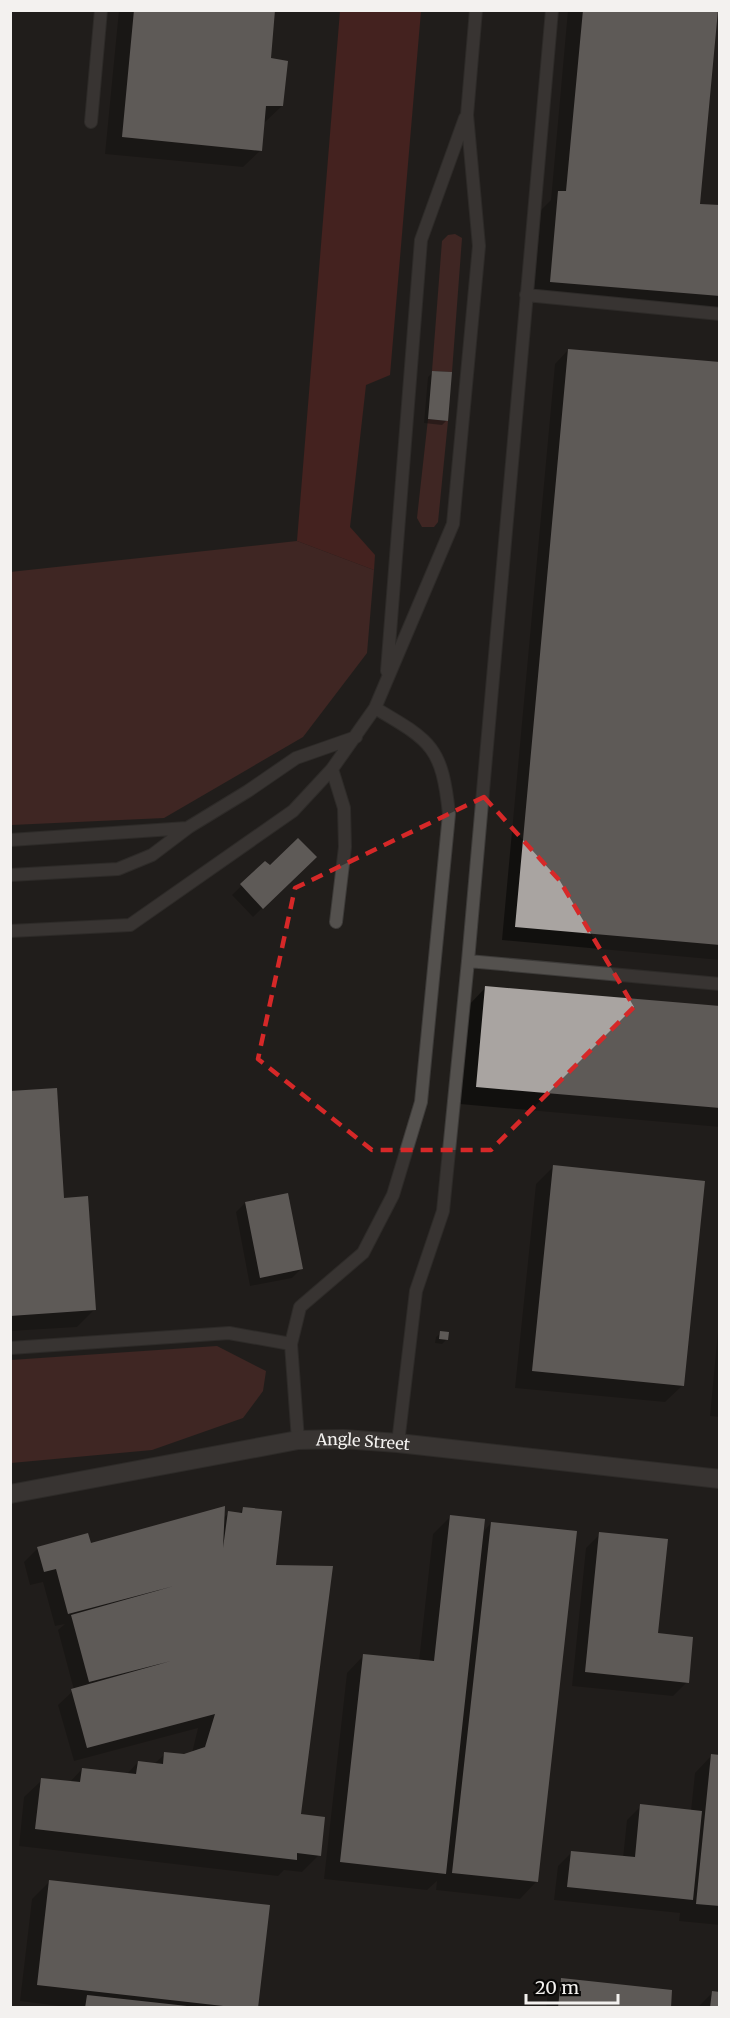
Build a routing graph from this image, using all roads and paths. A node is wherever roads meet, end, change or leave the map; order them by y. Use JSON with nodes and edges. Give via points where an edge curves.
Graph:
{"nodes":[{"id":1,"x":101,"y":10,"type":"edge"},
{"id":2,"x":476,"y":10,"type":"edge"},
{"id":3,"x":552,"y":10,"type":"edge"},
{"id":4,"x":466,"y":115,"type":"junction"},
{"id":5,"x":91,"y":122,"type":"dead end"},
{"id":6,"x":526,"y":295,"type":"junction"},
{"id":7,"x":720,"y":314,"type":"edge"},
{"id":8,"x":386,"y":681,"type":"junction"},
{"id":9,"x":375,"y":708,"type":"junction"},
{"id":10,"x":356,"y":737,"type":"junction"},
{"id":11,"x":332,"y":769,"type":"junction"},
{"id":12,"x":189,"y":827,"type":"junction"},
{"id":13,"x":10,"y":840,"type":"edge"},
{"id":14,"x":10,"y":875,"type":"edge"},
{"id":15,"x":336,"y":922,"type":"dead end"},
{"id":16,"x":10,"y":931,"type":"edge"},
{"id":17,"x":468,"y":961,"type":"junction"},
{"id":18,"x":720,"y":984,"type":"edge"},
{"id":19,"x":291,"y":1344,"type":"junction"},
{"id":20,"x":10,"y":1348,"type":"edge"},
{"id":21,"x":298,"y":1440,"type":"junction"},
{"id":22,"x":398,"y":1443,"type":"junction"},
{"id":23,"x":720,"y":1479,"type":"edge"},
{"id":24,"x":10,"y":1494,"type":"edge"}],
"edges":[{"from":1,"to":5,"type":"lane"},
{"from":2,"to":4,"type":"lane"},
{"from":3,"to":6,"type":"lane"},
{"from":4,"to":8,"type":"lane","via":[[421,240]]},
{"from":4,"to":8,"type":"lane","via":[[479,246],[453,524]]},
{"from":6,"to":7,"type":"lane"},
{"from":6,"to":17,"type":"lane"},
{"from":8,"to":9,"type":"lane"},
{"from":9,"to":10,"type":"lane"},
{"from":9,"to":19,"type":"lane","via":[[429,744],[445,783],[448,814],[421,1102],[393,1196],[363,1253],[300,1307]]},
{"from":10,"to":11,"type":"lane"},
{"from":10,"to":12,"type":"lane","via":[[296,758]]},
{"from":11,"to":15,"type":"lane","via":[[344,808],[345,847]]},
{"from":11,"to":16,"type":"lane","via":[[293,811],[130,925]]},
{"from":12,"to":13,"type":"lane"},
{"from":12,"to":14,"type":"lane","via":[[152,855],[118,868]]},
{"from":17,"to":18,"type":"lane"},
{"from":17,"to":22,"type":"lane","via":[[443,1211],[416,1291]]},
{"from":19,"to":20,"type":"lane","via":[[229,1333]]},
{"from":19,"to":21,"type":"lane"},
{"from":21,"to":22,"type":"street","name":"Angle Street"},
{"from":21,"to":24,"type":"street","name":"Angle Street"},
{"from":22,"to":23,"type":"street","name":"Angle Street"}]}
